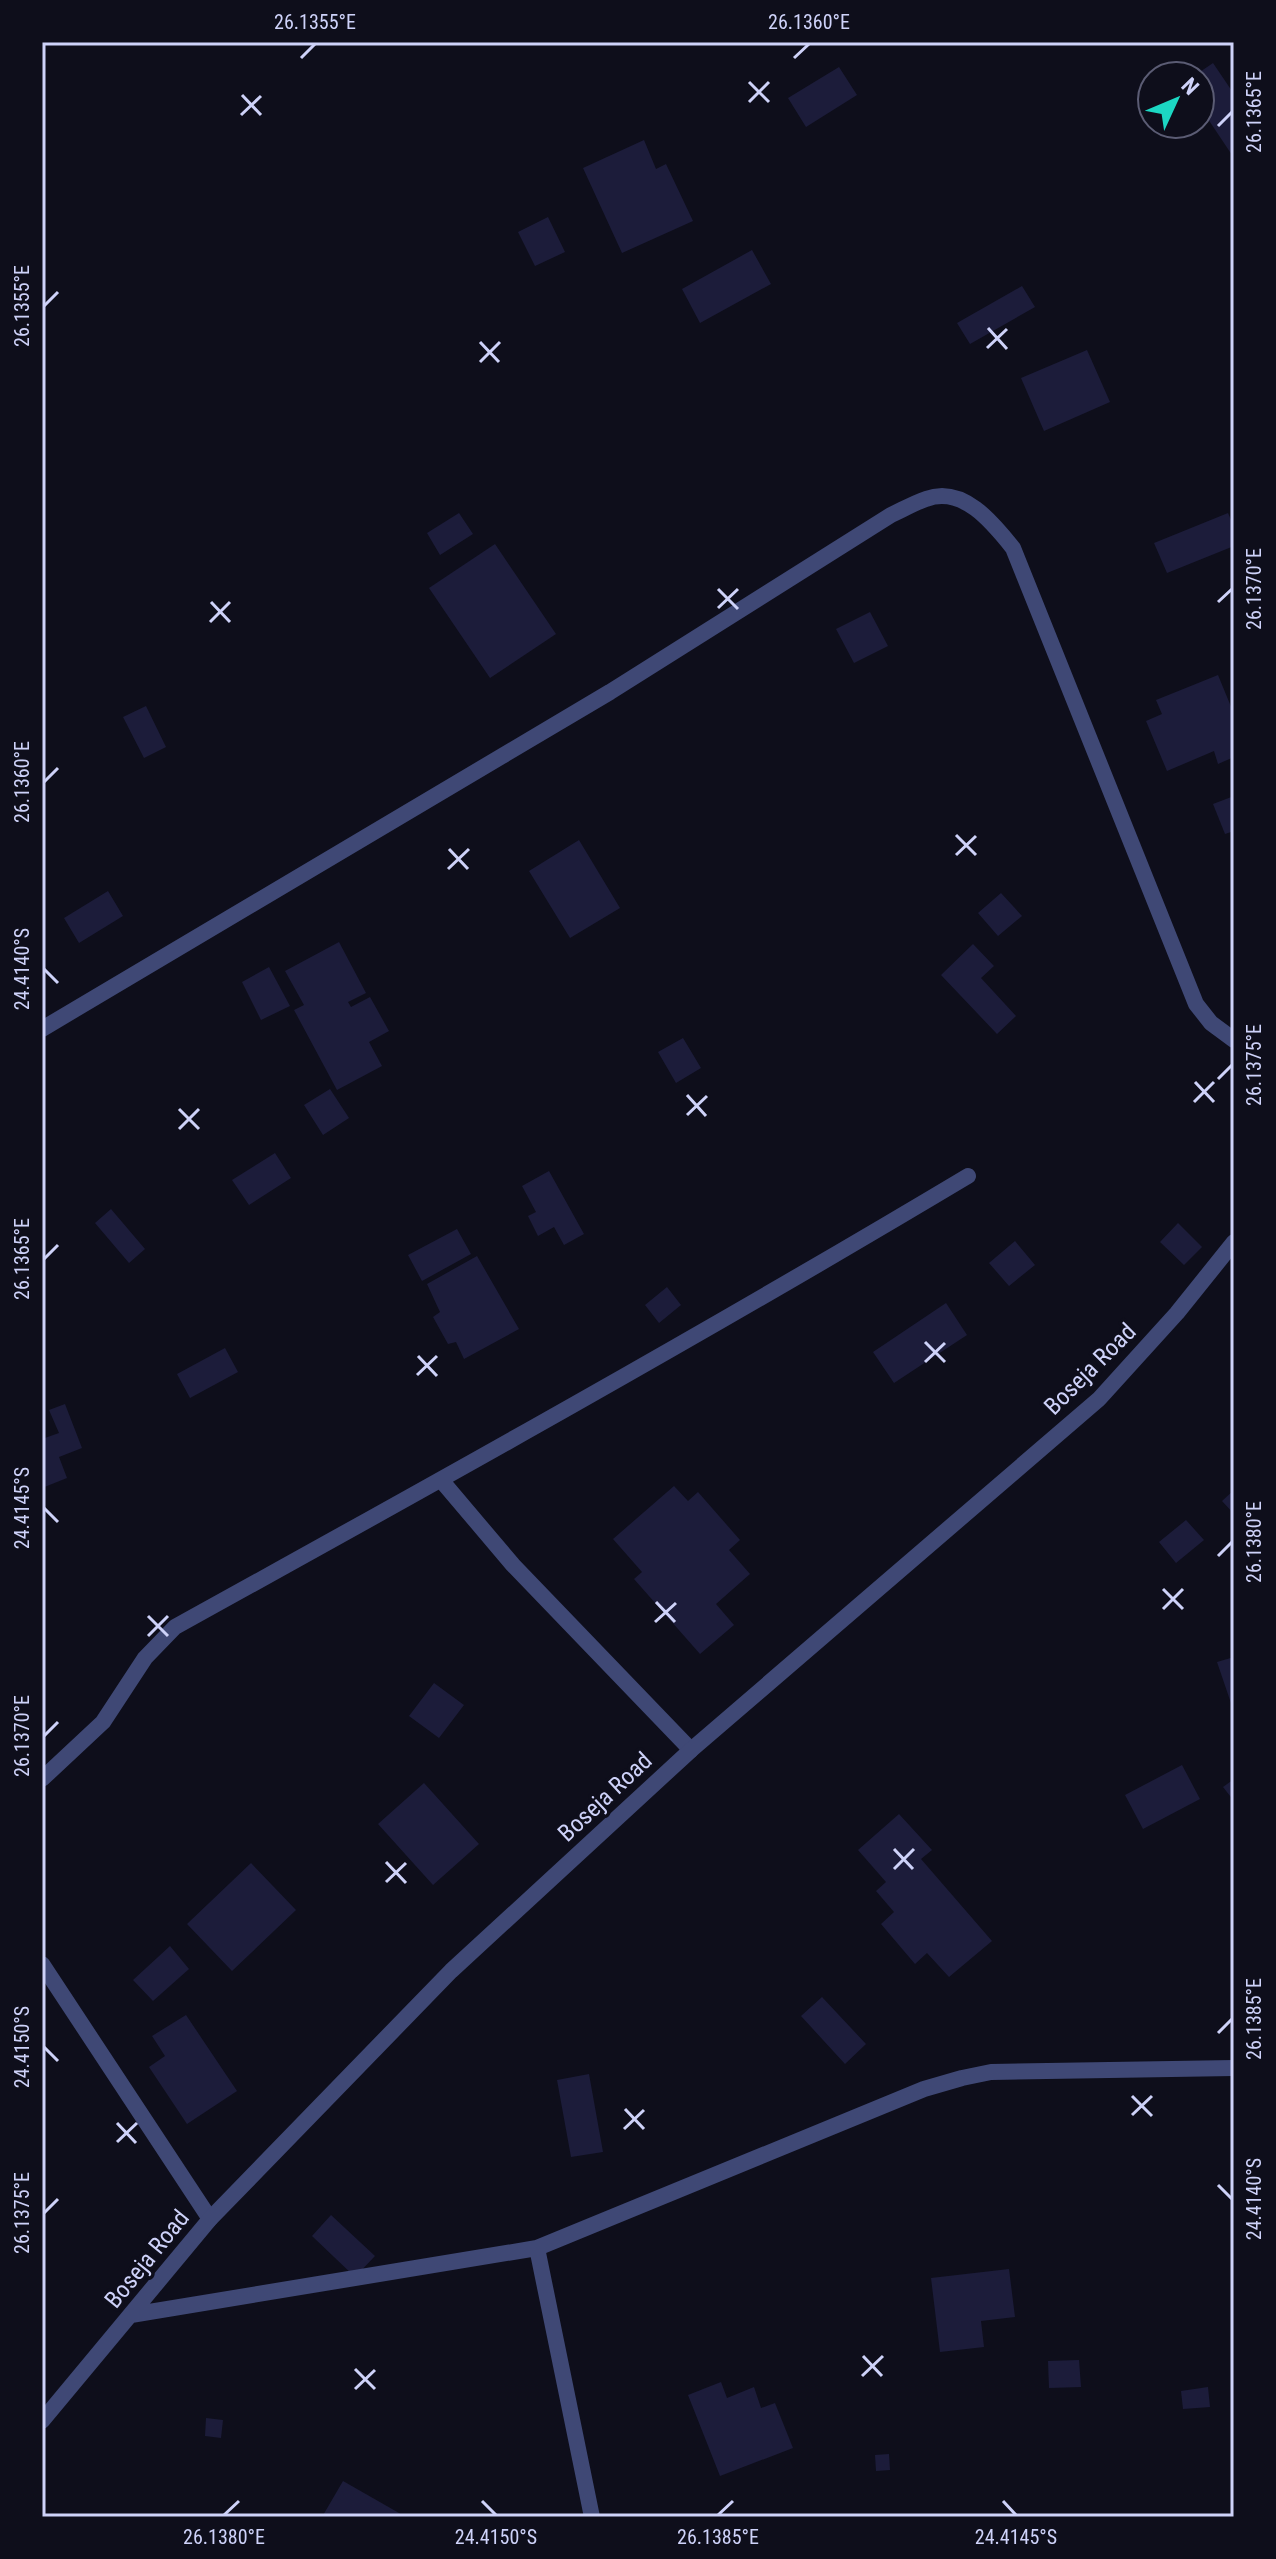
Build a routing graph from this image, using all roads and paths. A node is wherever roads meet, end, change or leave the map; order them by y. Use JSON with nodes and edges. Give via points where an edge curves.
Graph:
{"nodes":[{"id":1,"x":42,"y":1029,"type":"edge"},
{"id":2,"x":1234,"y":1040,"type":"edge"},
{"id":3,"x":968,"y":1176,"type":"dead end"},
{"id":4,"x":1234,"y":1242,"type":"edge"},
{"id":5,"x":441,"y":1480,"type":"junction"},
{"id":6,"x":691,"y":1750,"type":"junction"},
{"id":7,"x":42,"y":1779,"type":"edge"},
{"id":8,"x":42,"y":1964,"type":"edge"},
{"id":9,"x":1234,"y":2068,"type":"edge"},
{"id":10,"x":210,"y":2219,"type":"junction"},
{"id":11,"x":537,"y":2248,"type":"junction"},
{"id":12,"x":131,"y":2315,"type":"junction"},
{"id":13,"x":42,"y":2421,"type":"edge"},
{"id":14,"x":592,"y":2517,"type":"edge"}],
"edges":[{"from":1,"to":2,"type":"street","via":[[610,692],[891,515],[929,497],[958,498],[988,516],[1013,548],[1196,1004]]},
{"from":3,"to":5,"type":"street"},
{"from":4,"to":6,"type":"street","name":"Boseja Road","via":[[1099,1399]]},
{"from":5,"to":6,"type":"street","via":[[513,1565]]},
{"from":5,"to":7,"type":"street","via":[[175,1627],[145,1658],[103,1722]]},
{"from":6,"to":10,"type":"street","name":"Boseja Road","via":[[451,1971]]},
{"from":8,"to":10,"type":"street"},
{"from":9,"to":11,"type":"street","via":[[991,2072],[962,2078]]},
{"from":10,"to":12,"type":"street","name":"Boseja Road"},
{"from":11,"to":12,"type":"street"},
{"from":11,"to":14,"type":"street"},
{"from":12,"to":13,"type":"street","name":"Boseja Road"}]}
